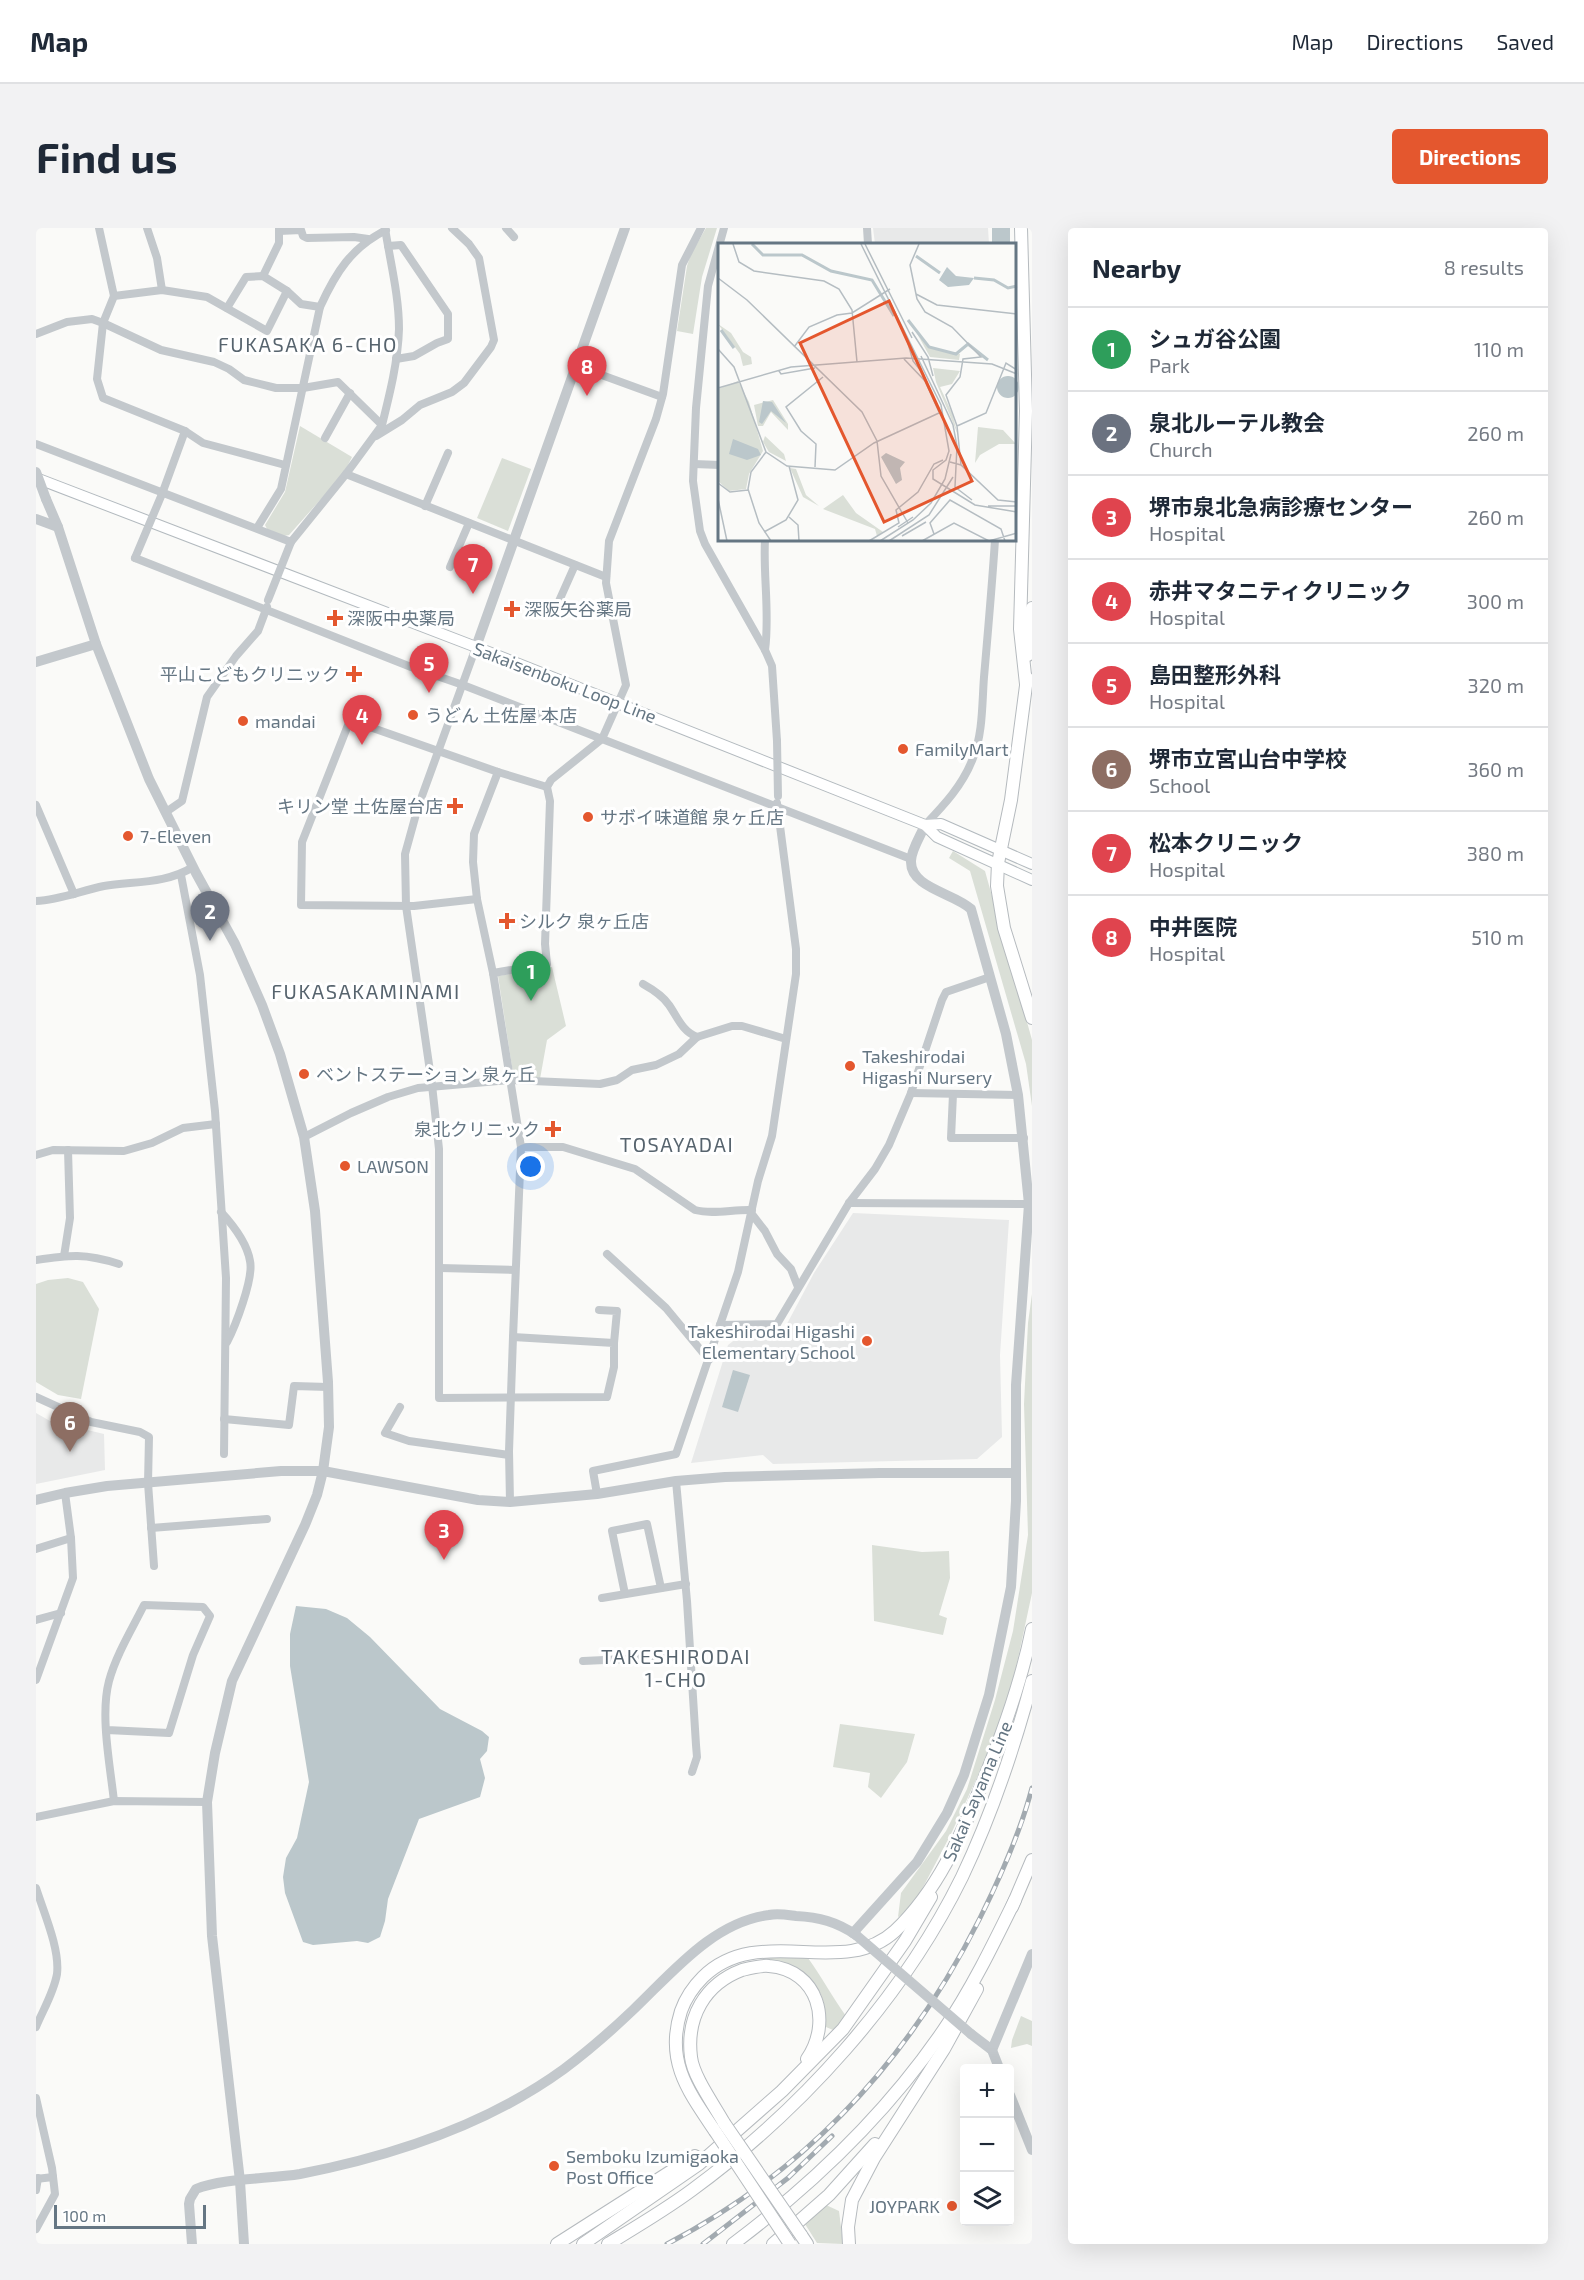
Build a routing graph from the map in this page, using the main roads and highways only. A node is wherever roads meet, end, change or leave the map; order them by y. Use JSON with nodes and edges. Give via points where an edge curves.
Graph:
{"nodes":[{"id":1,"x":1021,"y":228,"type":"edge"},
{"id":2,"x":1021,"y":411,"type":"edge"},
{"id":3,"x":36,"y":478,"type":"edge"},
{"id":4,"x":1032,"y":608,"type":"edge"},
{"id":5,"x":1026,"y":684,"type":"junction"},
{"id":6,"x":925,"y":825,"type":"junction"},
{"id":7,"x":1002,"y":849,"type":"junction"},
{"id":8,"x":998,"y":863,"type":"junction"},
{"id":9,"x":1032,"y":864,"type":"edge"},
{"id":10,"x":1032,"y":880,"type":"edge"},
{"id":11,"x":1032,"y":1018,"type":"edge"},
{"id":12,"x":1032,"y":1629,"type":"edge"},
{"id":13,"x":1032,"y":1681,"type":"edge"},
{"id":14,"x":1032,"y":1860,"type":"edge"},
{"id":15,"x":943,"y":1871,"type":"junction"},
{"id":16,"x":1015,"y":1900,"type":"junction"},
{"id":17,"x":923,"y":2081,"type":"junction"},
{"id":18,"x":782,"y":2091,"type":"junction"},
{"id":19,"x":750,"y":2120,"type":"junction"},
{"id":20,"x":719,"y":2127,"type":"junction"},
{"id":21,"x":804,"y":2240,"type":"edge"},
{"id":22,"x":557,"y":2244,"type":"edge"},
{"id":23,"x":583,"y":2244,"type":"edge"},
{"id":24,"x":608,"y":2244,"type":"edge"},
{"id":25,"x":733,"y":2244,"type":"edge"},
{"id":26,"x":773,"y":2244,"type":"edge"},
{"id":27,"x":790,"y":2244,"type":"edge"},
{"id":28,"x":849,"y":2244,"type":"edge"}],
"edges":[{"from":1,"to":2,"type":"main road"},
{"from":2,"to":5,"type":"main road","via":[[1020,629]]},
{"from":3,"to":6,"type":"main road","name":"Sakaisenboku Loop Line"},
{"from":4,"to":5,"type":"main road"},
{"from":5,"to":7,"type":"main road"},
{"from":6,"to":7,"type":"main road","name":"Sakaisenboku Loop Line","via":[[941,824]]},
{"from":6,"to":8,"type":"main road","name":"Sakaisenboku Loop Line","via":[[937,837]]},
{"from":7,"to":8,"type":"main road"},
{"from":7,"to":9,"type":"main road","name":"Sakaisenboku Loop Line"},
{"from":8,"to":10,"type":"main road","name":"Sakaisenboku Loop Line"},
{"from":8,"to":11,"type":"main road","via":[[999,909]]},
{"from":12,"to":15,"type":"main road","name":"Sakai Sayama Line","via":[[1007,1724]]},
{"from":13,"to":24,"type":"main road","via":[[999,1791],[961,1878],[886,1997],[845,2050],[785,2113],[693,2189]]},
{"from":14,"to":16,"type":"main road"},
{"from":15,"to":18,"type":"main road","via":[[924,1911],[869,1994],[843,2029]]},
{"from":15,"to":20,"type":"main road","name":"Sakai Sayama Line","via":[[894,1932],[878,1942],[850,1952],[746,1953],[711,1970],[695,1985],[678,2019],[677,2064],[685,2087]]},
{"from":16,"to":17,"type":"main road","via":[[973,1998]]},
{"from":16,"to":25,"type":"main road","via":[[970,1988],[905,2080],[831,2162]]},
{"from":17,"to":26,"type":"main road","via":[[857,2166]]},
{"from":17,"to":28,"type":"main road","via":[[852,2200]]},
{"from":18,"to":19,"type":"main road"},
{"from":18,"to":20,"type":"main road","name":"Sakai Sayama Line","via":[[816,2041],[819,2005],[798,1976],[768,1965],[748,1968],[717,1983],[706,1995],[691,2038],[691,2059]]},
{"from":19,"to":22,"type":"main road"},
{"from":19,"to":23,"type":"main road","via":[[699,2164]]},
{"from":20,"to":21,"type":"main road","name":"Sakai Sayama Line","bridge":true},
{"from":20,"to":27,"type":"main road","name":"Sakai Sayama Line","bridge":true}]}
